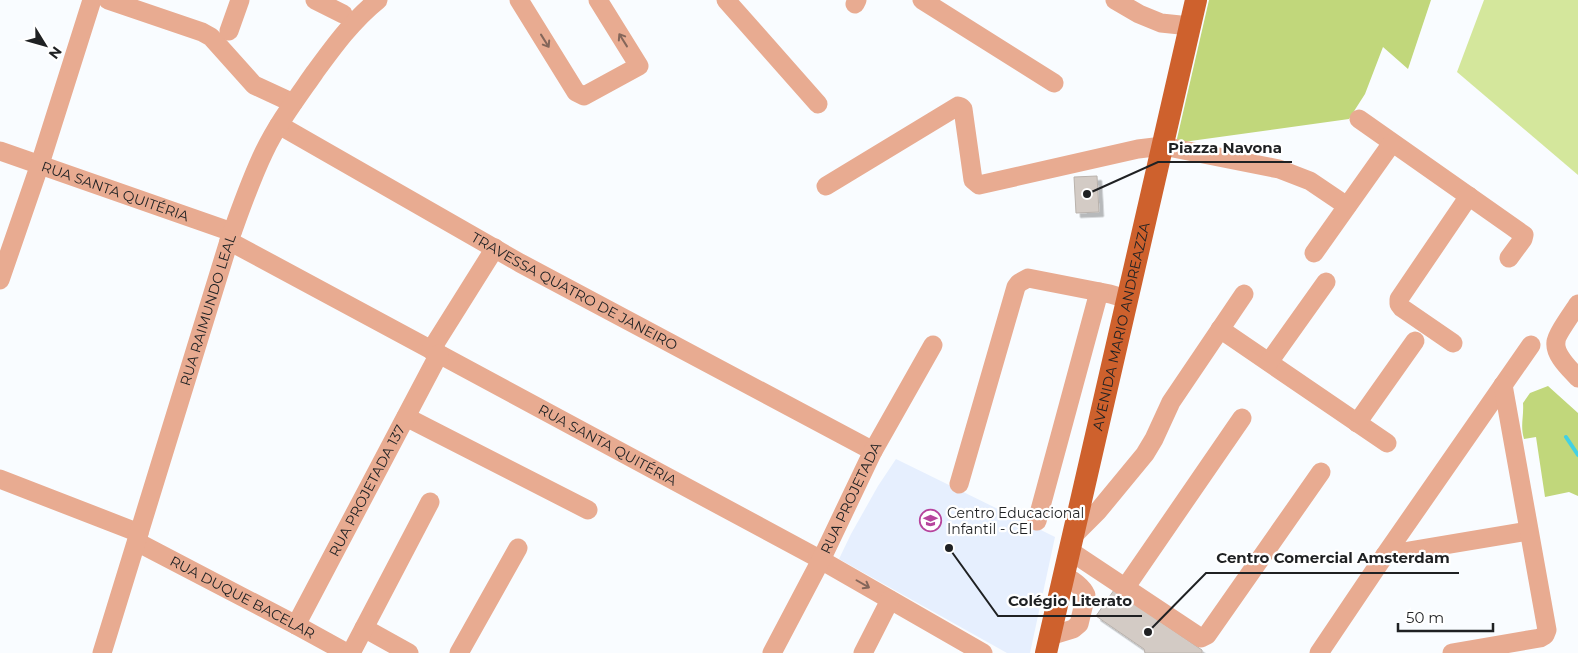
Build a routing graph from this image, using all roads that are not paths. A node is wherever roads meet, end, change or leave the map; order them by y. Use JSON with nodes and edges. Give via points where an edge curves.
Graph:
{"nodes":[{"id":1,"x":92,"y":0,"type":"edge"},
{"id":2,"x":108,"y":0,"type":"edge"},
{"id":3,"x":240,"y":0,"type":"edge"},
{"id":4,"x":316,"y":0,"type":"edge"},
{"id":5,"x":378,"y":0,"type":"edge"},
{"id":6,"x":519,"y":0,"type":"edge"},
{"id":7,"x":598,"y":0,"type":"edge"},
{"id":8,"x":726,"y":0,"type":"edge"},
{"id":9,"x":922,"y":0,"type":"edge"},
{"id":10,"x":1115,"y":0,"type":"edge"},
{"id":11,"x":1196,"y":0,"type":"edge"},
{"id":12,"x":343,"y":14,"type":"dead end"},
{"id":13,"x":1190,"y":26,"type":"junction"},
{"id":14,"x":229,"y":31,"type":"dead end"},
{"id":15,"x":1054,"y":83,"type":"dead end"},
{"id":16,"x":293,"y":103,"type":"junction"},
{"id":17,"x":818,"y":104,"type":"dead end"},
{"id":18,"x":1359,"y":119,"type":"dead end"},
{"id":19,"x":279,"y":125,"type":"junction"},
{"id":20,"x":1392,"y":143,"type":"junction"},
{"id":21,"x":1163,"y":146,"type":"junction"},
{"id":22,"x":0,"y":151,"type":"edge"},
{"id":23,"x":40,"y":164,"type":"junction"},
{"id":24,"x":826,"y":186,"type":"dead end"},
{"id":25,"x":1469,"y":196,"type":"junction"},
{"id":26,"x":1347,"y":206,"type":"junction"},
{"id":27,"x":231,"y":236,"type":"junction"},
{"id":28,"x":495,"y":248,"type":"junction"},
{"id":29,"x":1314,"y":253,"type":"dead end"},
{"id":30,"x":1510,"y":258,"type":"dead end"},
{"id":31,"x":0,"y":280,"type":"edge"},
{"id":32,"x":1326,"y":282,"type":"dead end"},
{"id":33,"x":1099,"y":292,"type":"junction"},
{"id":34,"x":1244,"y":294,"type":"dead end"},
{"id":35,"x":1127,"y":300,"type":"junction"},
{"id":36,"x":1578,"y":304,"type":"edge"},
{"id":37,"x":1220,"y":329,"type":"junction"},
{"id":38,"x":1415,"y":340,"type":"dead end"},
{"id":39,"x":1453,"y":343,"type":"dead end"},
{"id":40,"x":933,"y":345,"type":"dead end"},
{"id":41,"x":1531,"y":345,"type":"dead end"},
{"id":42,"x":435,"y":352,"type":"junction"},
{"id":43,"x":1269,"y":362,"type":"junction"},
{"id":44,"x":1578,"y":378,"type":"edge"},
{"id":45,"x":1503,"y":385,"type":"junction"},
{"id":46,"x":406,"y":417,"type":"junction"},
{"id":47,"x":1242,"y":418,"type":"dead end"},
{"id":48,"x":1357,"y":423,"type":"junction"},
{"id":49,"x":1387,"y":443,"type":"dead end"},
{"id":50,"x":873,"y":452,"type":"junction"},
{"id":51,"x":1321,"y":472,"type":"dead end"},
{"id":52,"x":0,"y":479,"type":"edge"},
{"id":53,"x":959,"y":484,"type":"dead end"},
{"id":54,"x":430,"y":502,"type":"dead end"},
{"id":55,"x":588,"y":510,"type":"dead end"},
{"id":56,"x":1037,"y":521,"type":"dead end"},
{"id":57,"x":1528,"y":530,"type":"junction"},
{"id":58,"x":138,"y":538,"type":"junction"},
{"id":59,"x":1071,"y":544,"type":"junction"},
{"id":60,"x":518,"y":548,"type":"dead end"},
{"id":61,"x":1385,"y":555,"type":"junction"},
{"id":62,"x":821,"y":560,"type":"junction"},
{"id":63,"x":1125,"y":588,"type":"junction"},
{"id":64,"x":890,"y":600,"type":"junction"},
{"id":65,"x":296,"y":625,"type":"junction"},
{"id":66,"x":364,"y":628,"type":"junction"},
{"id":67,"x":1048,"y":645,"type":"edge"},
{"id":68,"x":102,"y":653,"type":"edge"},
{"id":69,"x":347,"y":653,"type":"edge"},
{"id":70,"x":351,"y":653,"type":"edge"},
{"id":71,"x":409,"y":653,"type":"edge"},
{"id":72,"x":459,"y":653,"type":"edge"},
{"id":73,"x":772,"y":653,"type":"edge"},
{"id":74,"x":863,"y":653,"type":"edge"},
{"id":75,"x":983,"y":653,"type":"edge"},
{"id":76,"x":1320,"y":653,"type":"edge"},
{"id":77,"x":1452,"y":653,"type":"edge"}],
"edges":[{"from":1,"to":23,"type":"street"},
{"from":2,"to":16,"type":"street","via":[[211,37],[254,85]]},
{"from":3,"to":14,"type":"street"},
{"from":4,"to":12,"type":"street"},
{"from":5,"to":16,"type":"street","name":"RUA RAIMUNDO LEAL","via":[[336,42]]},
{"from":6,"to":7,"type":"street","one_way":true,"via":[[576,92],[584,96],[639,66]]},
{"from":8,"to":17,"type":"street"},
{"from":9,"to":15,"type":"street"},
{"from":10,"to":13,"type":"street","via":[[1161,23]]},
{"from":11,"to":13,"type":"main road","name":"AVENIDA MARIO ANDREAZZA"},
{"from":13,"to":21,"type":"main road","name":"AVENIDA MARIO ANDREAZZA"},
{"from":16,"to":19,"type":"street","name":"RUA RAIMUNDO LEAL"},
{"from":18,"to":20,"type":"street"},
{"from":19,"to":27,"type":"street","name":"RUA RAIMUNDO LEAL","via":[[248,187]]},
{"from":19,"to":28,"type":"street","name":"TRAVESSA QUATRO DE JANEIRO"},
{"from":20,"to":25,"type":"street"},
{"from":20,"to":26,"type":"street"},
{"from":21,"to":24,"type":"street","via":[[979,185],[973,180],[963,110],[958,106]]},
{"from":21,"to":26,"type":"street","via":[[1279,169],[1310,180]]},
{"from":21,"to":35,"type":"main road","name":"AVENIDA MARIO ANDREAZZA"},
{"from":22,"to":23,"type":"street","name":"RUA SANTA QUITÉRIA"},
{"from":23,"to":27,"type":"street","name":"RUA SANTA QUITÉRIA"},
{"from":23,"to":31,"type":"street"},
{"from":25,"to":30,"type":"street","via":[[1524,235]]},
{"from":25,"to":39,"type":"street","via":[[1399,300],[1402,308]]},
{"from":26,"to":29,"type":"street"},
{"from":27,"to":42,"type":"street","name":"RUA SANTA QUITÉRIA"},
{"from":27,"to":58,"type":"street","name":"RUA RAIMUNDO LEAL"},
{"from":28,"to":42,"type":"street","name":"RUA PROJETADA 137"},
{"from":28,"to":50,"type":"street","name":"TRAVESSA QUATRO DE JANEIRO"},
{"from":32,"to":43,"type":"street"},
{"from":33,"to":35,"type":"street"},
{"from":33,"to":53,"type":"street","via":[[1028,278],[1016,287]]},
{"from":33,"to":56,"type":"street"},
{"from":34,"to":37,"type":"street"},
{"from":35,"to":59,"type":"main road","name":"AVENIDA MARIO ANDREAZZA"},
{"from":36,"to":44,"type":"street","via":[[1556,340],[1559,355]]},
{"from":37,"to":43,"type":"street"},
{"from":37,"to":59,"type":"street","via":[[1171,402],[1145,454]]},
{"from":38,"to":48,"type":"street"},
{"from":40,"to":50,"type":"street","name":"RUA PROJETADA"},
{"from":41,"to":45,"type":"street"},
{"from":42,"to":46,"type":"street","name":"RUA PROJETADA 137"},
{"from":42,"to":62,"type":"street","name":"RUA SANTA QUITÉRIA"},
{"from":43,"to":48,"type":"street"},
{"from":45,"to":57,"type":"street"},
{"from":45,"to":61,"type":"street"},
{"from":46,"to":55,"type":"street"},
{"from":46,"to":65,"type":"street","name":"RUA PROJETADA 137"},
{"from":47,"to":63,"type":"street"},
{"from":48,"to":49,"type":"street"},
{"from":50,"to":62,"type":"street","name":"RUA PROJETADA"},
{"from":51,"to":63,"type":"street","via":[[1204,638]]},
{"from":52,"to":58,"type":"street","name":"RUA DUQUE BACELAR"},
{"from":54,"to":66,"type":"street"},
{"from":57,"to":61,"type":"street"},
{"from":57,"to":77,"type":"street","via":[[1547,630],[1545,635]]},
{"from":58,"to":65,"type":"street","name":"RUA DUQUE BACELAR"},
{"from":58,"to":68,"type":"street","name":"RUA RAIMUNDO LEAL"},
{"from":59,"to":63,"type":"street"},
{"from":59,"to":67,"type":"main road","name":"AVENIDA MARIO ANDREAZZA"},
{"from":60,"to":72,"type":"street"},
{"from":61,"to":76,"type":"street"},
{"from":62,"to":64,"type":"street","name":"RUA SANTA QUITÉRIA","one_way":true},
{"from":62,"to":73,"type":"street","name":"RUA PROJETADA"},
{"from":64,"to":74,"type":"street"},
{"from":64,"to":75,"type":"street","name":"RUA SANTA QUITÉRIA"},
{"from":65,"to":69,"type":"street","name":"RUA DUQUE BACELAR"},
{"from":66,"to":70,"type":"street"},
{"from":66,"to":71,"type":"street"}]}
